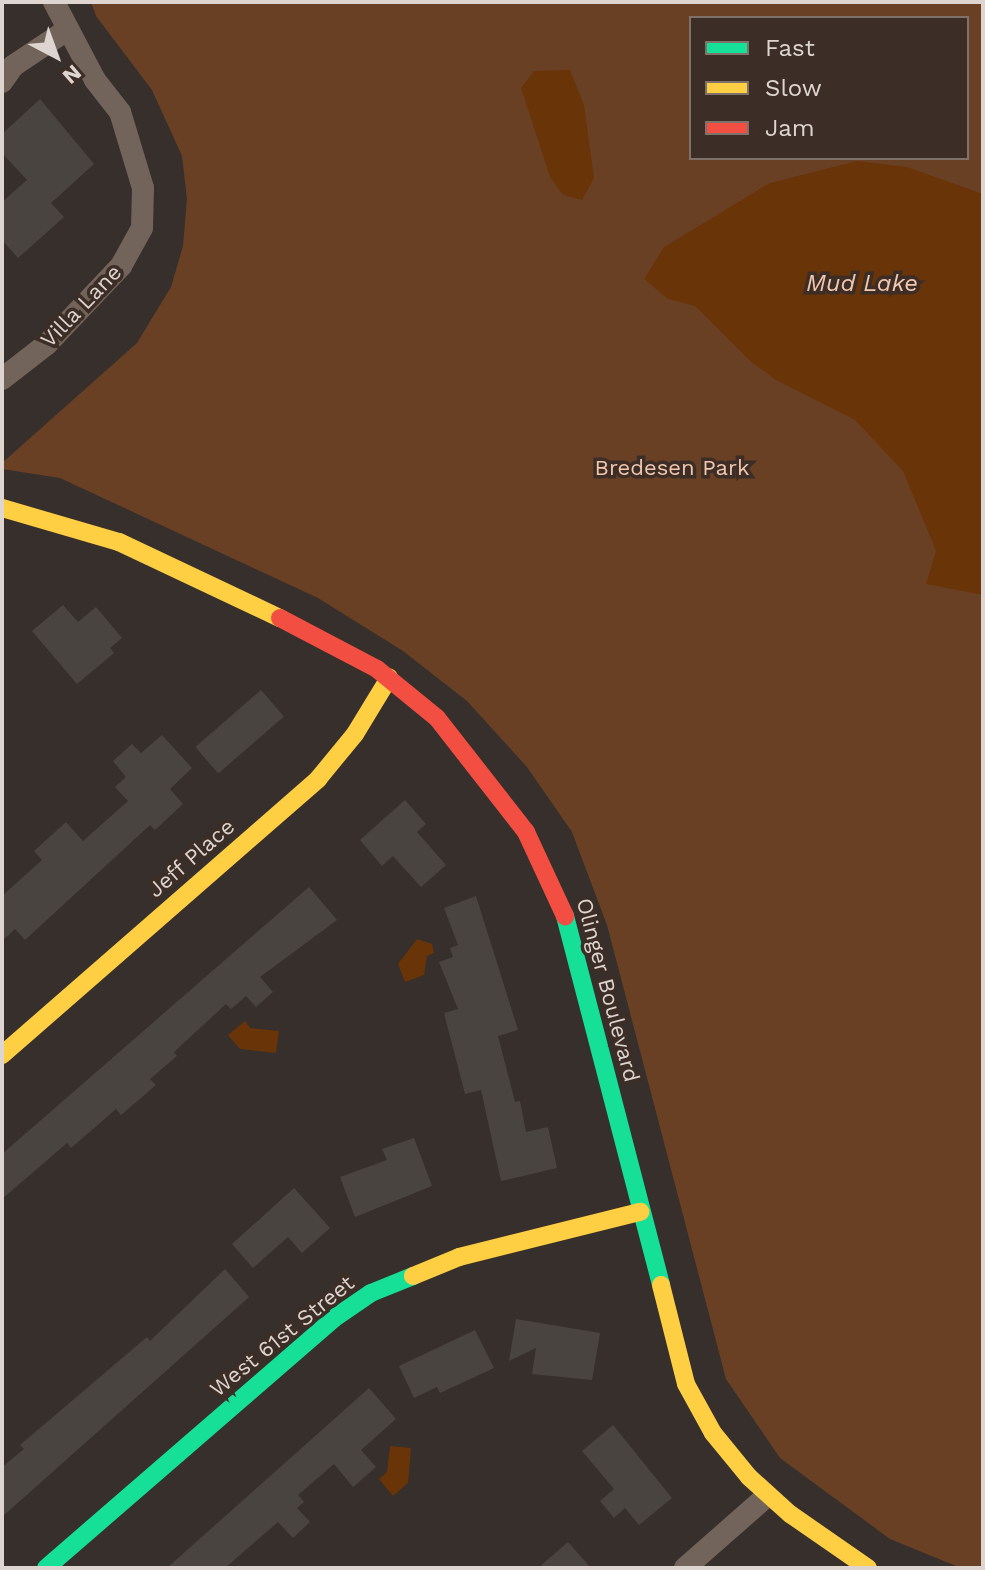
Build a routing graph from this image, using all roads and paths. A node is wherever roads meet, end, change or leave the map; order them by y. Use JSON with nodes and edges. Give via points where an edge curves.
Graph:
{"nodes":[{"id":1,"x":54,"y":2,"type":"edge"},
{"id":2,"x":67,"y":30,"type":"junction"},
{"id":3,"x":2,"y":82,"type":"edge"},
{"id":4,"x":2,"y":379,"type":"edge"},
{"id":5,"x":2,"y":508,"type":"edge"},
{"id":6,"x":389,"y":678,"type":"junction"},
{"id":7,"x":2,"y":1055,"type":"edge"},
{"id":8,"x":640,"y":1212,"type":"junction"},
{"id":9,"x":767,"y":1496,"type":"junction"},
{"id":10,"x":46,"y":1568,"type":"edge"},
{"id":11,"x":685,"y":1568,"type":"edge"},
{"id":12,"x":868,"y":1568,"type":"edge"}],
"edges":[{"from":1,"to":2,"type":"street","name":"Villa Lane"},
{"from":2,"to":3,"type":"street","via":[[13,66]]},
{"from":2,"to":4,"type":"street","name":"Villa Lane","via":[[125,125],[143,188],[142,228],[121,266],[47,344]]},
{"from":5,"to":6,"type":"street","name":"Olinger Boulevard","via":[[119,542],[272,612]]},
{"from":6,"to":7,"type":"street","name":"Jeff Place","via":[[355,734],[318,779]]},
{"from":6,"to":8,"type":"street","name":"Olinger Boulevard","via":[[437,718],[485,773],[526,832],[558,896],[581,965]]},
{"from":8,"to":9,"type":"street","name":"Olinger Boulevard","via":[[686,1384],[713,1433]]},
{"from":8,"to":10,"type":"street","name":"West 61st Street","via":[[459,1257],[371,1293],[333,1319]]},
{"from":9,"to":11,"type":"street"},
{"from":9,"to":12,"type":"street","name":"Olinger Boulevard"}]}
